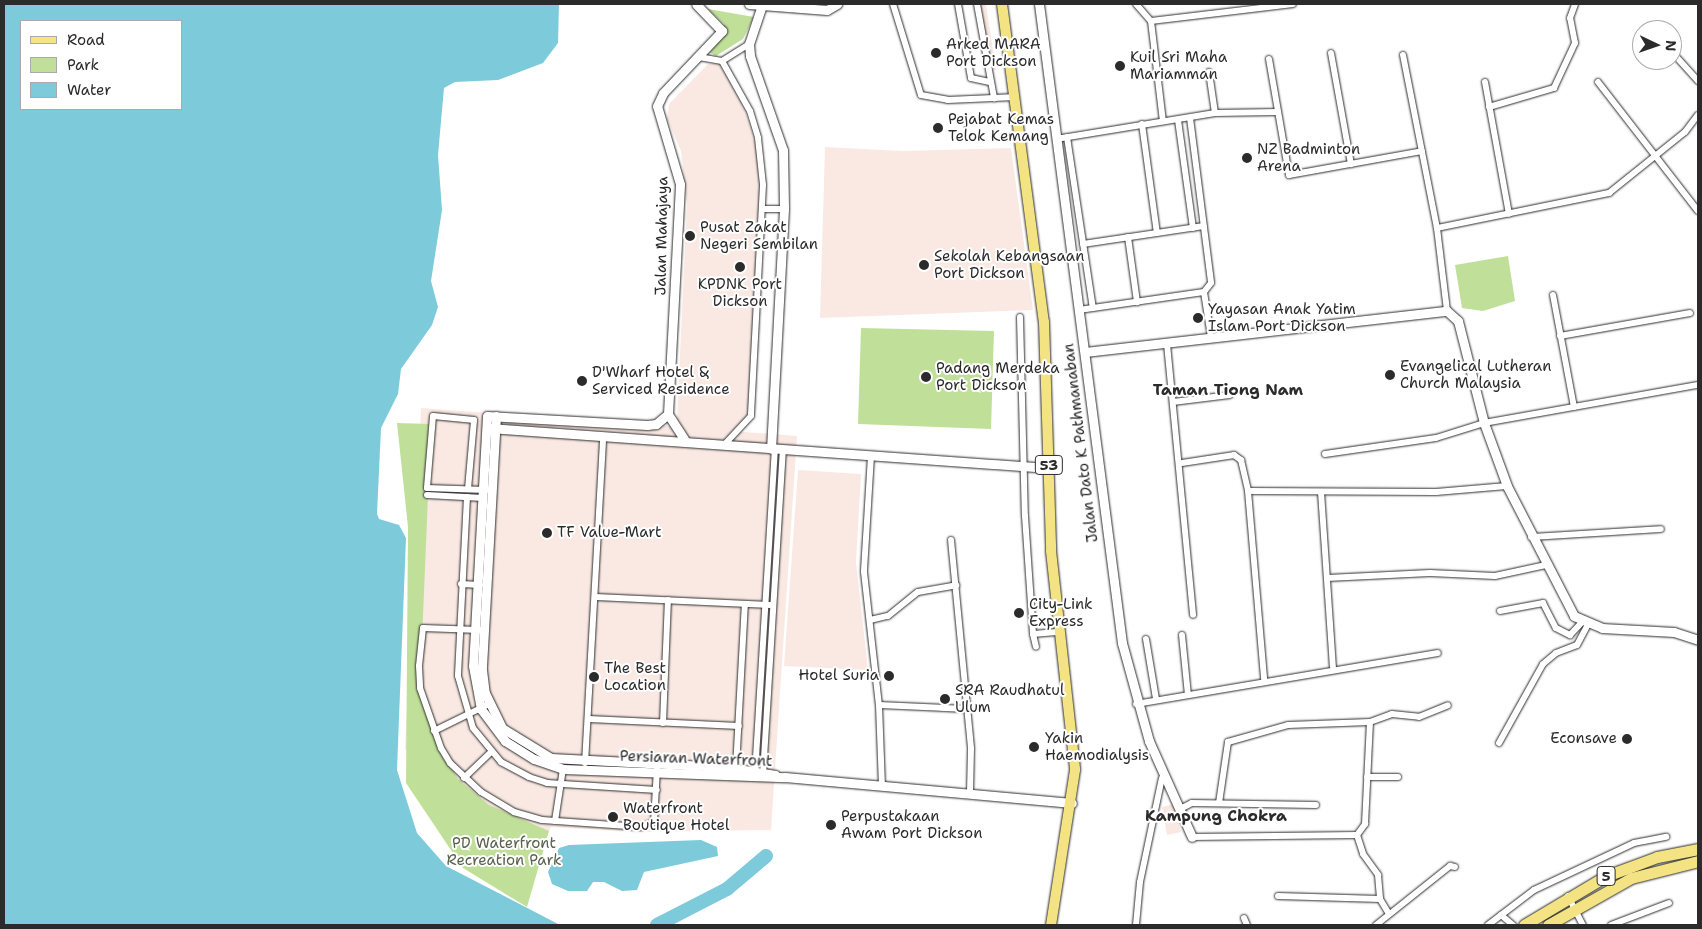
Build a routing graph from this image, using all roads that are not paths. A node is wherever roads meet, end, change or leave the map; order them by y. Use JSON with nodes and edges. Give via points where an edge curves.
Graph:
{"nodes":[{"id":1,"x":696,"y":4,"type":"edge"},
{"id":2,"x":749,"y":4,"type":"edge"},
{"id":3,"x":762,"y":4,"type":"edge"},
{"id":4,"x":837,"y":4,"type":"edge"},
{"id":5,"x":893,"y":4,"type":"edge"},
{"id":6,"x":958,"y":4,"type":"edge"},
{"id":7,"x":977,"y":4,"type":"edge"},
{"id":8,"x":1002,"y":4,"type":"edge"},
{"id":9,"x":1039,"y":4,"type":"edge"},
{"id":10,"x":1136,"y":4,"type":"edge"},
{"id":11,"x":1293,"y":4,"type":"edge"},
{"id":12,"x":1575,"y":4,"type":"edge"},
{"id":13,"x":1151,"y":21,"type":"junction"},
{"id":14,"x":749,"y":44,"type":"junction"},
{"id":15,"x":1331,"y":53,"type":"dead end"},
{"id":16,"x":1403,"y":55,"type":"dead end"},
{"id":17,"x":698,"y":57,"type":"junction"},
{"id":18,"x":1269,"y":59,"type":"dead end"},
{"id":19,"x":722,"y":61,"type":"junction"},
{"id":20,"x":1682,"y":63,"type":"edge"},
{"id":21,"x":1209,"y":72,"type":"dead end"},
{"id":22,"x":1698,"y":81,"type":"edge"},
{"id":23,"x":990,"y":82,"type":"junction"},
{"id":24,"x":1485,"y":82,"type":"dead end"},
{"id":25,"x":1598,"y":82,"type":"dead end"},
{"id":26,"x":1016,"y":97,"type":"junction"},
{"id":27,"x":994,"y":98,"type":"junction"},
{"id":28,"x":1489,"y":107,"type":"junction"},
{"id":29,"x":1278,"y":112,"type":"junction"},
{"id":30,"x":1214,"y":113,"type":"junction"},
{"id":31,"x":1698,"y":115,"type":"edge"},
{"id":32,"x":1190,"y":118,"type":"junction"},
{"id":33,"x":1178,"y":120,"type":"junction"},
{"id":34,"x":1163,"y":121,"type":"junction"},
{"id":35,"x":1142,"y":124,"type":"junction"},
{"id":36,"x":1067,"y":137,"type":"junction"},
{"id":37,"x":1056,"y":139,"type":"junction"},
{"id":38,"x":1422,"y":151,"type":"junction"},
{"id":39,"x":1656,"y":158,"type":"junction"},
{"id":40,"x":1351,"y":164,"type":"junction"},
{"id":41,"x":763,"y":209,"type":"junction"},
{"id":42,"x":784,"y":209,"type":"junction"},
{"id":43,"x":1698,"y":211,"type":"edge"},
{"id":44,"x":1509,"y":214,"type":"junction"},
{"id":45,"x":1204,"y":226,"type":"junction"},
{"id":46,"x":1193,"y":228,"type":"junction"},
{"id":47,"x":1437,"y":228,"type":"junction"},
{"id":48,"x":1157,"y":233,"type":"junction"},
{"id":49,"x":1128,"y":237,"type":"junction"},
{"id":50,"x":1084,"y":244,"type":"junction"},
{"id":51,"x":1204,"y":292,"type":"junction"},
{"id":52,"x":1553,"y":295,"type":"dead end"},
{"id":53,"x":1137,"y":302,"type":"junction"},
{"id":54,"x":1093,"y":308,"type":"junction"},
{"id":55,"x":1080,"y":310,"type":"junction"},
{"id":56,"x":1446,"y":311,"type":"junction"},
{"id":57,"x":1690,"y":313,"type":"dead end"},
{"id":58,"x":1020,"y":317,"type":"dead end"},
{"id":59,"x":1560,"y":336,"type":"junction"},
{"id":60,"x":1211,"y":337,"type":"junction"},
{"id":61,"x":1167,"y":344,"type":"junction"},
{"id":62,"x":1085,"y":352,"type":"junction"},
{"id":63,"x":1698,"y":385,"type":"edge"},
{"id":64,"x":1230,"y":396,"type":"dead end"},
{"id":65,"x":1173,"y":402,"type":"junction"},
{"id":66,"x":1574,"y":407,"type":"junction"},
{"id":67,"x":668,"y":414,"type":"junction"},
{"id":68,"x":1484,"y":423,"type":"junction"},
{"id":69,"x":491,"y":428,"type":"junction"},
{"id":70,"x":603,"y":436,"type":"junction"},
{"id":71,"x":686,"y":442,"type":"junction"},
{"id":72,"x":724,"y":445,"type":"junction"},
{"id":73,"x":776,"y":449,"type":"junction"},
{"id":74,"x":1324,"y":454,"type":"dead end"},
{"id":75,"x":870,"y":456,"type":"junction"},
{"id":76,"x":1182,"y":463,"type":"junction"},
{"id":77,"x":1024,"y":468,"type":"junction"},
{"id":78,"x":1049,"y":468,"type":"junction"},
{"id":79,"x":1507,"y":486,"type":"junction"},
{"id":80,"x":468,"y":490,"type":"junction"},
{"id":81,"x":1248,"y":491,"type":"junction"},
{"id":82,"x":1320,"y":492,"type":"junction"},
{"id":83,"x":486,"y":493,"type":"junction"},
{"id":84,"x":427,"y":495,"type":"dead end"},
{"id":85,"x":467,"y":497,"type":"junction"},
{"id":86,"x":1661,"y":529,"type":"dead end"},
{"id":87,"x":1531,"y":537,"type":"junction"},
{"id":88,"x":951,"y":540,"type":"dead end"},
{"id":89,"x":1546,"y":566,"type":"junction"},
{"id":90,"x":1326,"y":578,"type":"junction"},
{"id":91,"x":461,"y":584,"type":"junction"},
{"id":92,"x":956,"y":585,"type":"junction"},
{"id":93,"x":481,"y":586,"type":"junction"},
{"id":94,"x":596,"y":597,"type":"junction"},
{"id":95,"x":668,"y":600,"type":"junction"},
{"id":96,"x":745,"y":604,"type":"junction"},
{"id":97,"x":766,"y":605,"type":"junction"},
{"id":98,"x":773,"y":606,"type":"junction"},
{"id":99,"x":1500,"y":611,"type":"dead end"},
{"id":100,"x":1193,"y":615,"type":"dead end"},
{"id":101,"x":870,"y":620,"type":"junction"},
{"id":102,"x":1585,"y":623,"type":"junction"},
{"id":103,"x":459,"y":630,"type":"junction"},
{"id":104,"x":474,"y":630,"type":"junction"},
{"id":105,"x":484,"y":630,"type":"junction"},
{"id":106,"x":1058,"y":632,"type":"junction"},
{"id":107,"x":1034,"y":634,"type":"junction"},
{"id":108,"x":1182,"y":635,"type":"dead end"},
{"id":109,"x":1146,"y":639,"type":"dead end"},
{"id":110,"x":1698,"y":640,"type":"edge"},
{"id":111,"x":1036,"y":647,"type":"dead end"},
{"id":112,"x":1438,"y":653,"type":"dead end"},
{"id":113,"x":1333,"y":667,"type":"junction"},
{"id":114,"x":1264,"y":679,"type":"junction"},
{"id":115,"x":1188,"y":695,"type":"junction"},
{"id":116,"x":1156,"y":699,"type":"junction"},
{"id":117,"x":1136,"y":704,"type":"junction"},
{"id":118,"x":1448,"y":705,"type":"dead end"},
{"id":119,"x":485,"y":706,"type":"junction"},
{"id":120,"x":879,"y":706,"type":"junction"},
{"id":121,"x":967,"y":709,"type":"junction"},
{"id":122,"x":467,"y":714,"type":"junction"},
{"id":123,"x":588,"y":718,"type":"junction"},
{"id":124,"x":1370,"y":722,"type":"junction"},
{"id":125,"x":663,"y":723,"type":"junction"},
{"id":126,"x":739,"y":726,"type":"junction"},
{"id":127,"x":434,"y":731,"type":"junction"},
{"id":128,"x":1499,"y":743,"type":"dead end"},
{"id":129,"x":491,"y":752,"type":"junction"},
{"id":130,"x":584,"y":765,"type":"junction"},
{"id":131,"x":563,"y":768,"type":"junction"},
{"id":132,"x":736,"y":768,"type":"junction"},
{"id":133,"x":657,"y":769,"type":"junction"},
{"id":134,"x":759,"y":774,"type":"junction"},
{"id":135,"x":1367,"y":777,"type":"junction"},
{"id":136,"x":1398,"y":777,"type":"dead end"},
{"id":137,"x":464,"y":778,"type":"junction"},
{"id":138,"x":1162,"y":778,"type":"junction"},
{"id":139,"x":562,"y":784,"type":"junction"},
{"id":140,"x":882,"y":787,"type":"junction"},
{"id":141,"x":657,"y":790,"type":"junction"},
{"id":142,"x":970,"y":794,"type":"junction"},
{"id":143,"x":1072,"y":803,"type":"junction"},
{"id":144,"x":1219,"y":803,"type":"junction"},
{"id":145,"x":1316,"y":805,"type":"dead end"},
{"id":146,"x":1182,"y":808,"type":"junction"},
{"id":147,"x":555,"y":821,"type":"junction"},
{"id":148,"x":1357,"y":835,"type":"junction"},
{"id":149,"x":1192,"y":837,"type":"joint"},
{"id":150,"x":1666,"y":837,"type":"dead end"},
{"id":151,"x":1698,"y":849,"type":"edge"},
{"id":152,"x":1698,"y":861,"type":"edge"},
{"id":153,"x":1455,"y":866,"type":"dead end"},
{"id":154,"x":1278,"y":896,"type":"dead end"},
{"id":155,"x":1568,"y":896,"type":"junction"},
{"id":156,"x":1380,"y":899,"type":"junction"},
{"id":157,"x":1669,"y":903,"type":"dead end"},
{"id":158,"x":1576,"y":907,"type":"junction"},
{"id":159,"x":1389,"y":914,"type":"junction"},
{"id":160,"x":1501,"y":914,"type":"junction"},
{"id":161,"x":1244,"y":918,"type":"dead end"},
{"id":162,"x":1050,"y":925,"type":"edge"},
{"id":163,"x":1136,"y":925,"type":"edge"},
{"id":164,"x":1247,"y":925,"type":"edge"},
{"id":165,"x":1376,"y":925,"type":"edge"},
{"id":166,"x":1488,"y":925,"type":"edge"},
{"id":167,"x":1513,"y":925,"type":"edge"},
{"id":168,"x":1524,"y":925,"type":"edge"},
{"id":169,"x":1548,"y":925,"type":"edge"},
{"id":170,"x":1583,"y":925,"type":"edge"},
{"id":171,"x":1611,"y":925,"type":"edge"}],
"edges":[{"from":1,"to":17,"type":"street","via":[[722,29]]},
{"from":2,"to":3,"type":"street"},
{"from":3,"to":4,"type":"street","via":[[827,10]]},
{"from":3,"to":14,"type":"street"},
{"from":5,"to":27,"type":"street","via":[[920,95]]},
{"from":6,"to":23,"type":"street","via":[[971,78]]},
{"from":7,"to":23,"type":"street"},
{"from":8,"to":26,"type":"main road","number":"53"},
{"from":9,"to":37,"type":"street","name":"Jalan Dato K Pathmanaban"},
{"from":10,"to":13,"type":"street"},
{"from":11,"to":13,"type":"street"},
{"from":12,"to":28,"type":"street","via":[[1570,18],[1574,43],[1554,88]]},
{"from":13,"to":34,"type":"street"},
{"from":14,"to":19,"type":"street"},
{"from":14,"to":42,"type":"street","via":[[754,70],[783,150]]},
{"from":15,"to":40,"type":"street"},
{"from":16,"to":38,"type":"street"},
{"from":17,"to":19,"type":"street"},
{"from":17,"to":67,"type":"street","name":"Jalan Mahajaya","via":[[663,93],[657,106],[680,184]]},
{"from":18,"to":29,"type":"street"},
{"from":19,"to":41,"type":"street","via":[[750,111],[758,138]]},
{"from":20,"to":22,"type":"street"},
{"from":21,"to":30,"type":"street"},
{"from":23,"to":27,"type":"street"},
{"from":24,"to":28,"type":"street"},
{"from":25,"to":39,"type":"street"},
{"from":26,"to":27,"type":"street"},
{"from":26,"to":78,"type":"main road","number":"53","via":[[1044,322]]},
{"from":28,"to":44,"type":"street"},
{"from":29,"to":30,"type":"street"},
{"from":29,"to":40,"type":"street","via":[[1289,175]]},
{"from":30,"to":32,"type":"street"},
{"from":31,"to":39,"type":"street"},
{"from":32,"to":33,"type":"street"},
{"from":32,"to":45,"type":"street"},
{"from":33,"to":34,"type":"street"},
{"from":33,"to":46,"type":"street"},
{"from":34,"to":35,"type":"street"},
{"from":35,"to":36,"type":"street"},
{"from":35,"to":48,"type":"street"},
{"from":36,"to":37,"type":"street"},
{"from":36,"to":50,"type":"street"},
{"from":37,"to":55,"type":"street","name":"Jalan Dato K Pathmanaban"},
{"from":38,"to":40,"type":"street"},
{"from":38,"to":47,"type":"street"},
{"from":39,"to":43,"type":"street"},
{"from":39,"to":44,"type":"street","via":[[1608,193]]},
{"from":41,"to":42,"type":"street"},
{"from":41,"to":72,"type":"street","via":[[751,416]]},
{"from":42,"to":73,"type":"street"},
{"from":44,"to":47,"type":"street"},
{"from":45,"to":46,"type":"street"},
{"from":45,"to":51,"type":"street","via":[[1211,283]]},
{"from":46,"to":48,"type":"street"},
{"from":47,"to":56,"type":"street"},
{"from":48,"to":49,"type":"street"},
{"from":49,"to":50,"type":"street"},
{"from":49,"to":53,"type":"street"},
{"from":50,"to":54,"type":"street"},
{"from":51,"to":53,"type":"street"},
{"from":51,"to":60,"type":"street"},
{"from":52,"to":59,"type":"street"},
{"from":53,"to":54,"type":"street"},
{"from":54,"to":55,"type":"street"},
{"from":55,"to":62,"type":"street","name":"Jalan Dato K Pathmanaban"},
{"from":56,"to":60,"type":"street"},
{"from":56,"to":68,"type":"street","via":[[1458,321]]},
{"from":57,"to":59,"type":"street"},
{"from":58,"to":77,"type":"street"},
{"from":59,"to":66,"type":"street"},
{"from":60,"to":61,"type":"street"},
{"from":61,"to":62,"type":"street"},
{"from":61,"to":65,"type":"street"},
{"from":62,"to":117,"type":"street","name":"Jalan Dato K Pathmanaban","via":[[1111,576]]},
{"from":63,"to":66,"type":"street"},
{"from":64,"to":65,"type":"street"},
{"from":65,"to":76,"type":"street"},
{"from":66,"to":68,"type":"street"},
{"from":67,"to":69,"type":"street","via":[[656,424],[487,416]]},
{"from":67,"to":71,"type":"street"},
{"from":68,"to":74,"type":"street","via":[[1436,438]]},
{"from":68,"to":79,"type":"street"},
{"from":69,"to":70,"type":"street"},
{"from":69,"to":83,"type":"street","name":"Persiaran Waterfront"},
{"from":70,"to":71,"type":"street"},
{"from":70,"to":94,"type":"street"},
{"from":71,"to":72,"type":"street"},
{"from":72,"to":73,"type":"street"},
{"from":73,"to":75,"type":"street"},
{"from":73,"to":97,"type":"street"},
{"from":73,"to":98,"type":"street"},
{"from":75,"to":77,"type":"street"},
{"from":75,"to":101,"type":"street","via":[[864,567]]},
{"from":76,"to":81,"type":"street","via":[[1234,455],[1241,460]]},
{"from":76,"to":100,"type":"street"},
{"from":77,"to":78,"type":"street"},
{"from":77,"to":107,"type":"street"},
{"from":78,"to":106,"type":"main road","number":"53"},
{"from":79,"to":82,"type":"street","via":[[1436,492]]},
{"from":79,"to":87,"type":"street"},
{"from":80,"to":80,"type":"street","via":[[427,488],[433,416],[474,420]]},
{"from":80,"to":83,"type":"street"},
{"from":81,"to":82,"type":"street"},
{"from":81,"to":114,"type":"street"},
{"from":82,"to":90,"type":"street"},
{"from":83,"to":85,"type":"street"},
{"from":83,"to":93,"type":"street","name":"Persiaran Waterfront"},
{"from":84,"to":85,"type":"street"},
{"from":85,"to":91,"type":"street"},
{"from":86,"to":87,"type":"street"},
{"from":87,"to":89,"type":"street"},
{"from":88,"to":92,"type":"street"},
{"from":89,"to":90,"type":"street","via":[[1495,576]]},
{"from":89,"to":102,"type":"street","via":[[1567,606]]},
{"from":90,"to":113,"type":"street"},
{"from":91,"to":93,"type":"street"},
{"from":91,"to":103,"type":"street"},
{"from":92,"to":101,"type":"street","via":[[918,592],[888,616]]},
{"from":92,"to":121,"type":"street"},
{"from":93,"to":104,"type":"street","name":"Persiaran Waterfront"},
{"from":93,"to":105,"type":"street","name":"Persiaran Waterfront"},
{"from":94,"to":95,"type":"street"},
{"from":94,"to":123,"type":"street"},
{"from":95,"to":96,"type":"street"},
{"from":95,"to":125,"type":"street"},
{"from":96,"to":97,"type":"street"},
{"from":96,"to":126,"type":"street"},
{"from":97,"to":98,"type":"street"},
{"from":97,"to":134,"type":"street"},
{"from":98,"to":134,"type":"street"},
{"from":99,"to":102,"type":"street","via":[[1543,603],[1556,628],[1570,635]]},
{"from":101,"to":120,"type":"street"},
{"from":102,"to":110,"type":"street","via":[[1674,632]]},
{"from":102,"to":128,"type":"street","via":[[1577,645],[1556,653],[1543,664]]},
{"from":103,"to":104,"type":"street"},
{"from":103,"to":122,"type":"street","via":[[458,676]]},
{"from":103,"to":127,"type":"street","via":[[422,630],[420,688]]},
{"from":104,"to":105,"type":"street"},
{"from":104,"to":119,"type":"street","name":"Persiaran Waterfront","via":[[475,684]]},
{"from":105,"to":119,"type":"street","name":"Persiaran Waterfront"},
{"from":106,"to":107,"type":"street"},
{"from":106,"to":143,"type":"main road","number":"53","via":[[1072,737]]},
{"from":107,"to":111,"type":"street"},
{"from":108,"to":115,"type":"street"},
{"from":109,"to":116,"type":"street"},
{"from":112,"to":113,"type":"street"},
{"from":113,"to":114,"type":"street"},
{"from":114,"to":115,"type":"street"},
{"from":115,"to":116,"type":"street"},
{"from":116,"to":117,"type":"street"},
{"from":117,"to":138,"type":"street","name":"Jalan Dato K Pathmanaban"},
{"from":118,"to":124,"type":"street","via":[[1419,717],[1392,714]]},
{"from":119,"to":122,"type":"street"},
{"from":119,"to":130,"type":"street","name":"Persiaran Waterfront","via":[[502,728],[521,743],[551,758]]},
{"from":119,"to":131,"type":"street","name":"Persiaran Waterfront","via":[[505,741],[534,759]]},
{"from":120,"to":121,"type":"street"},
{"from":120,"to":140,"type":"street"},
{"from":121,"to":142,"type":"street"},
{"from":122,"to":127,"type":"street"},
{"from":122,"to":129,"type":"street"},
{"from":123,"to":125,"type":"street"},
{"from":123,"to":130,"type":"street"},
{"from":124,"to":135,"type":"street"},
{"from":124,"to":144,"type":"street","via":[[1288,725],[1228,742]]},
{"from":125,"to":126,"type":"street"},
{"from":126,"to":132,"type":"street"},
{"from":127,"to":137,"type":"street","via":[[450,763]]},
{"from":129,"to":137,"type":"street"},
{"from":129,"to":139,"type":"street","via":[[514,771]]},
{"from":130,"to":131,"type":"street","name":"Persiaran Waterfront"},
{"from":130,"to":133,"type":"street","name":"Persiaran Waterfront"},
{"from":131,"to":139,"type":"street"},
{"from":132,"to":133,"type":"street","name":"Persiaran Waterfront"},
{"from":132,"to":134,"type":"street","name":"Persiaran Waterfront"},
{"from":133,"to":134,"type":"street","name":"Persiaran Waterfront"},
{"from":133,"to":141,"type":"street"},
{"from":134,"to":140,"type":"street","name":"Persiaran Waterfront"},
{"from":135,"to":136,"type":"street"},
{"from":135,"to":148,"type":"street","via":[[1365,824]]},
{"from":137,"to":147,"type":"street","via":[[514,812]]},
{"from":138,"to":146,"type":"street","name":"Jalan Dato K Pathmanaban"},
{"from":138,"to":163,"type":"street","via":[[1140,882]]},
{"from":139,"to":141,"type":"street"},
{"from":139,"to":147,"type":"street"},
{"from":140,"to":142,"type":"street","name":"Persiaran Waterfront"},
{"from":141,"to":147,"type":"street","via":[[654,822],[647,826]]},
{"from":142,"to":143,"type":"street","name":"Persiaran Waterfront"},
{"from":143,"to":162,"type":"main road","number":"53"},
{"from":144,"to":145,"type":"street"},
{"from":144,"to":146,"type":"street","via":[[1192,802]]},
{"from":146,"to":149,"type":"street","name":"Jalan Dato K Pathmanaban"},
{"from":148,"to":149,"type":"street"},
{"from":148,"to":156,"type":"street","via":[[1363,854],[1378,875]]},
{"from":150,"to":160,"type":"street","via":[[1634,843],[1534,890]]},
{"from":151,"to":155,"type":"highway","number":"5","via":[[1625,868]]},
{"from":152,"to":158,"type":"highway","number":"5","via":[[1631,878]]},
{"from":153,"to":159,"type":"street","via":[[1450,866]]},
{"from":154,"to":156,"type":"street"},
{"from":155,"to":158,"type":"street"},
{"from":155,"to":168,"type":"highway","number":"5"},
{"from":156,"to":159,"type":"street"},
{"from":157,"to":171,"type":"street","via":[[1631,914]]},
{"from":158,"to":169,"type":"highway","number":"5"},
{"from":158,"to":170,"type":"street"},
{"from":159,"to":165,"type":"street"},
{"from":160,"to":166,"type":"street"},
{"from":160,"to":167,"type":"street"},
{"from":161,"to":164,"type":"street"}]}
